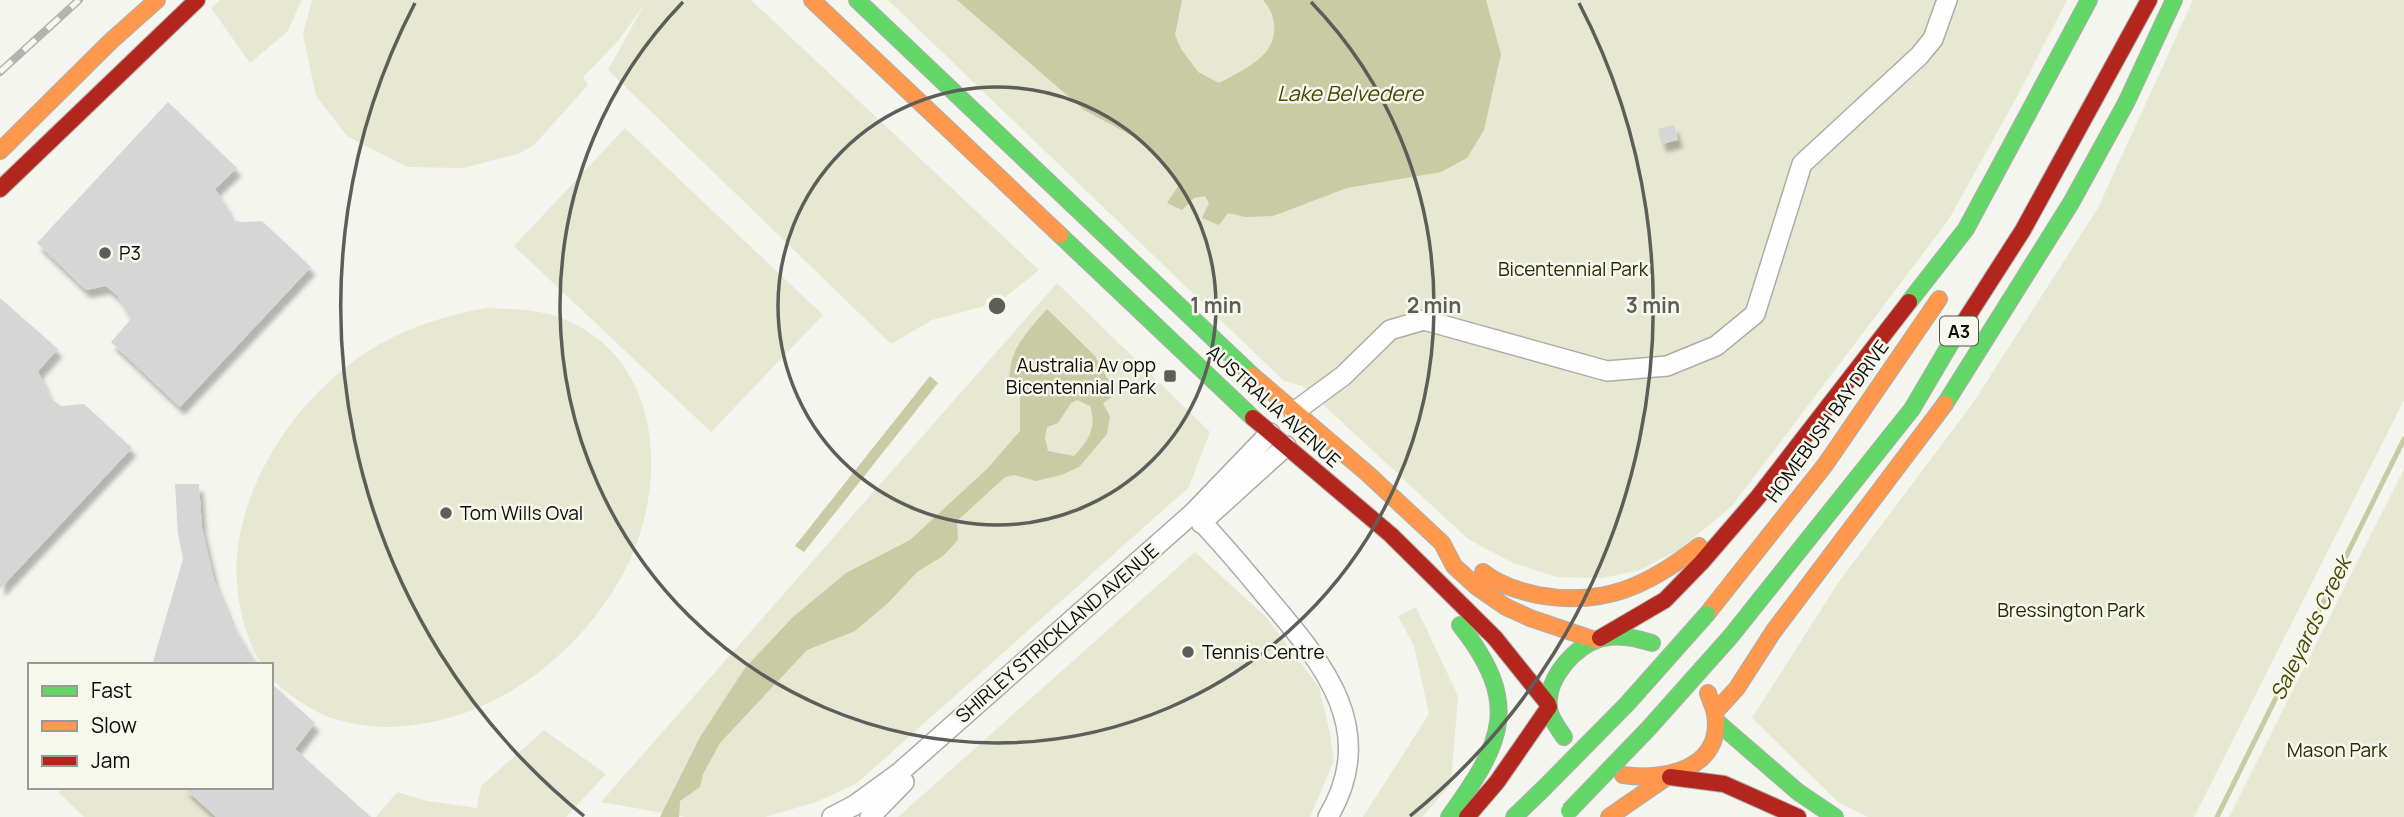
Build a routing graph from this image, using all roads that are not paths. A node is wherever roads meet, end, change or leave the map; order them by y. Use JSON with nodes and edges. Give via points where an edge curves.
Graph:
{"nodes":[{"id":1,"x":157,"y":0,"type":"edge"},
{"id":2,"x":197,"y":0,"type":"edge"},
{"id":3,"x":812,"y":0,"type":"edge"},
{"id":4,"x":857,"y":0,"type":"edge"},
{"id":5,"x":1947,"y":0,"type":"edge"},
{"id":6,"x":2089,"y":0,"type":"edge"},
{"id":7,"x":2148,"y":0,"type":"edge"},
{"id":8,"x":2174,"y":0,"type":"edge"},
{"id":9,"x":0,"y":151,"type":"edge"},
{"id":10,"x":2007,"y":188,"type":"dead end"},
{"id":11,"x":0,"y":189,"type":"edge"},
{"id":12,"x":1973,"y":246,"type":"dead end"},
{"id":13,"x":1951,"y":280,"type":"dead end"},
{"id":14,"x":1294,"y":412,"type":"junction"},
{"id":15,"x":1270,"y":433,"type":"junction"},
{"id":16,"x":1286,"y":446,"type":"junction"},
{"id":17,"x":1758,"y":497,"type":"junction"},
{"id":18,"x":1362,"y":512,"type":"junction"},
{"id":19,"x":1198,"y":518,"type":"junction"},
{"id":20,"x":1441,"y":543,"type":"junction"},
{"id":21,"x":1598,"y":639,"type":"junction"},
{"id":22,"x":1652,"y":643,"type":"dead end"},
{"id":23,"x":1705,"y":685,"type":"dead end"},
{"id":24,"x":1548,"y":706,"type":"junction"},
{"id":25,"x":1716,"y":716,"type":"junction"},
{"id":26,"x":1564,"y":737,"type":"dead end"},
{"id":27,"x":1623,"y":775,"type":"dead end"},
{"id":28,"x":1667,"y":778,"type":"junction"},
{"id":29,"x":1566,"y":814,"type":"edge"},
{"id":30,"x":832,"y":817,"type":"edge"},
{"id":31,"x":870,"y":817,"type":"edge"},
{"id":32,"x":1328,"y":817,"type":"edge"},
{"id":33,"x":1449,"y":817,"type":"edge"},
{"id":34,"x":1467,"y":817,"type":"edge"},
{"id":35,"x":1514,"y":817,"type":"edge"},
{"id":36,"x":1609,"y":817,"type":"edge"},
{"id":37,"x":1798,"y":817,"type":"edge"},
{"id":38,"x":1835,"y":817,"type":"edge"}],
"edges":[{"from":1,"to":9,"type":"main road"},
{"from":2,"to":11,"type":"main road"},
{"from":3,"to":15,"type":"main road","name":"AUSTRALIA AVENUE"},
{"from":4,"to":14,"type":"main road","name":"AUSTRALIA AVENUE"},
{"from":5,"to":14,"type":"street","via":[[1933,39],[1919,56],[1802,164],[1755,313],[1716,346],[1667,366],[1607,371],[1424,320],[1390,330],[1343,376]]},
{"from":6,"to":17,"type":"main road","via":[[1966,229]]},
{"from":7,"to":29,"type":"main road","number":"A3","bridge":true,"via":[[2023,230],[1912,409],[1731,636]]},
{"from":8,"to":25,"type":"main road","via":[[2126,103],[2071,203],[1936,419],[1773,632]]},
{"from":10,"to":12,"type":"main road"},
{"from":13,"to":35,"type":"main road","name":"HOMEBUSH BAY DRIVE","number":"A3","bridge":true,"via":[[1825,465],[1707,614],[1627,705]]},
{"from":14,"to":18,"type":"main road","via":[[1290,427],[1344,477]]},
{"from":14,"to":20,"type":"main road","name":"AUSTRALIA AVENUE"},
{"from":15,"to":16,"type":"main road","name":"AUSTRALIA AVENUE"},
{"from":15,"to":19,"type":"street","name":"SHIRLEY STRICKLAND AVENUE"},
{"from":16,"to":18,"type":"main road","name":"AUSTRALIA AVENUE"},
{"from":16,"to":19,"type":"street","name":"SHIRLEY STRICKLAND AVENUE"},
{"from":17,"to":20,"type":"main road","via":[[1663,573],[1626,592],[1601,597],[1558,599],[1521,591],[1486,575],[1466,555]]},
{"from":17,"to":21,"type":"main road","via":[[1665,600]]},
{"from":18,"to":24,"type":"main road","name":"AUSTRALIA AVENUE","via":[[1391,534],[1495,638]]},
{"from":18,"to":33,"type":"main road","via":[[1379,541],[1481,650],[1497,688],[1497,738],[1475,781]]},
{"from":19,"to":30,"type":"street","name":"SHIRLEY STRICKLAND AVENUE","via":[[899,774]]},
{"from":19,"to":31,"type":"street","name":"SHIRLEY STRICKLAND AVENUE"},
{"from":19,"to":32,"type":"street","via":[[1274,606],[1335,689],[1343,710],[1348,751],[1346,775]]},
{"from":20,"to":21,"type":"main road","name":"AUSTRALIA AVENUE","via":[[1454,566],[1506,607]]},
{"from":21,"to":22,"type":"main road","name":"AUSTRALIA AVENUE","via":[[1625,637]]},
{"from":21,"to":24,"type":"main road","via":[[1562,667]]},
{"from":23,"to":25,"type":"main road"},
{"from":24,"to":26,"type":"main road","name":"AUSTRALIA AVENUE"},
{"from":24,"to":34,"type":"main road"},
{"from":25,"to":28,"type":"main road","via":[[1715,736],[1704,753]]},
{"from":25,"to":38,"type":"main road","via":[[1798,792]]},
{"from":27,"to":28,"type":"main road"},
{"from":28,"to":36,"type":"main road"},
{"from":28,"to":37,"type":"main road","via":[[1732,787]]}]}
